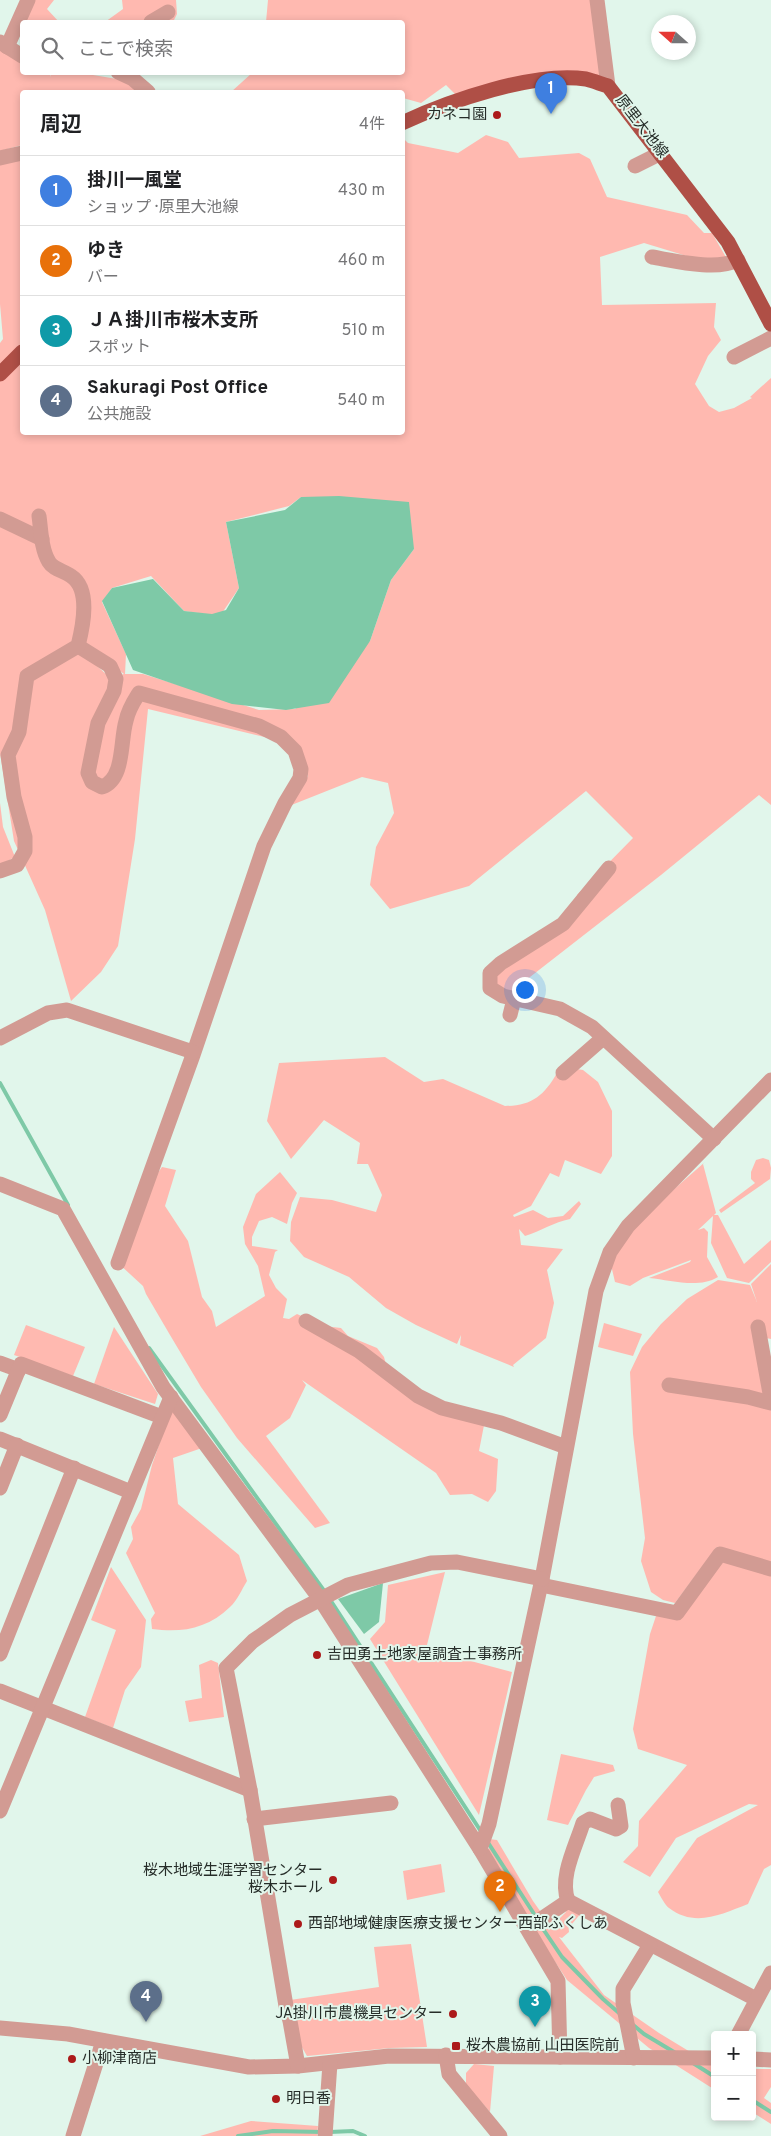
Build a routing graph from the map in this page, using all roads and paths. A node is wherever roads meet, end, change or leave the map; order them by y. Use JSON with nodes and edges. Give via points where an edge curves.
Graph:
{"nodes":[{"id":1,"x":28,"y":0,"type":"edge"},
{"id":2,"x":596,"y":0,"type":"edge"},
{"id":3,"x":168,"y":12,"type":"dead end"},
{"id":4,"x":154,"y":20,"type":"edge"},
{"id":5,"x":4,"y":44,"type":"edge"},
{"id":6,"x":20,"y":55,"type":"edge"},
{"id":7,"x":126,"y":75,"type":"edge"},
{"id":8,"x":608,"y":86,"type":"junction"},
{"id":9,"x":146,"y":90,"type":"edge"},
{"id":10,"x":405,"y":122,"type":"edge"},
{"id":11,"x":20,"y":153,"type":"edge"},
{"id":12,"x":661,"y":153,"type":"junction"},
{"id":13,"x":0,"y":158,"type":"edge"},
{"id":14,"x":635,"y":166,"type":"dead end"},
{"id":15,"x":652,"y":257,"type":"dead end"},
{"id":16,"x":738,"y":260,"type":"junction"},
{"id":17,"x":771,"y":324,"type":"edge"},
{"id":18,"x":771,"y":338,"type":"edge"},
{"id":19,"x":734,"y":357,"type":"dead end"},
{"id":20,"x":38,"y":516,"type":"dead end"},
{"id":21,"x":0,"y":518,"type":"edge"},
{"id":22,"x":42,"y":539,"type":"junction"},
{"id":23,"x":78,"y":646,"type":"junction"},
{"id":24,"x":609,"y":868,"type":"dead end"},
{"id":25,"x":0,"y":872,"type":"edge"},
{"id":26,"x":504,"y":1000,"type":"junction"},
{"id":27,"x":510,"y":1015,"type":"dead end"},
{"id":28,"x":0,"y":1038,"type":"edge"},
{"id":29,"x":603,"y":1038,"type":"junction"},
{"id":30,"x":193,"y":1052,"type":"junction"},
{"id":31,"x":563,"y":1073,"type":"dead end"},
{"id":32,"x":771,"y":1080,"type":"edge"},
{"id":33,"x":714,"y":1139,"type":"junction"},
{"id":34,"x":0,"y":1184,"type":"edge"},
{"id":35,"x":118,"y":1263,"type":"dead end"},
{"id":36,"x":306,"y":1321,"type":"dead end"},
{"id":37,"x":758,"y":1327,"type":"dead end"},
{"id":38,"x":0,"y":1363,"type":"edge"},
{"id":39,"x":19,"y":1370,"type":"junction"},
{"id":40,"x":670,"y":1385,"type":"dead end"},
{"id":41,"x":171,"y":1397,"type":"junction"},
{"id":42,"x":771,"y":1399,"type":"edge"},
{"id":43,"x":771,"y":1403,"type":"edge"},
{"id":44,"x":0,"y":1415,"type":"edge"},
{"id":45,"x":162,"y":1417,"type":"junction"},
{"id":46,"x":0,"y":1439,"type":"edge"},
{"id":47,"x":17,"y":1446,"type":"junction"},
{"id":48,"x":566,"y":1447,"type":"junction"},
{"id":49,"x":74,"y":1468,"type":"junction"},
{"id":50,"x":0,"y":1488,"type":"edge"},
{"id":51,"x":131,"y":1492,"type":"junction"},
{"id":52,"x":771,"y":1569,"type":"edge"},
{"id":53,"x":541,"y":1582,"type":"junction"},
{"id":54,"x":326,"y":1596,"type":"junction"},
{"id":55,"x":0,"y":1654,"type":"edge"},
{"id":56,"x":0,"y":1691,"type":"edge"},
{"id":57,"x":42,"y":1709,"type":"junction"},
{"id":58,"x":7,"y":1777,"type":"edge"},
{"id":59,"x":250,"y":1790,"type":"junction"},
{"id":60,"x":391,"y":1803,"type":"dead end"},
{"id":61,"x":618,"y":1805,"type":"dead end"},
{"id":62,"x":0,"y":1811,"type":"edge"},
{"id":63,"x":254,"y":1819,"type":"junction"},
{"id":64,"x":480,"y":1850,"type":"junction"},
{"id":65,"x":568,"y":1901,"type":"junction"},
{"id":66,"x":529,"y":1927,"type":"junction"},
{"id":67,"x":650,"y":1945,"type":"junction"},
{"id":68,"x":771,"y":1972,"type":"edge"},
{"id":69,"x":756,"y":1999,"type":"junction"},
{"id":70,"x":0,"y":2028,"type":"edge"},
{"id":71,"x":740,"y":2031,"type":"edge"},
{"id":72,"x":103,"y":2041,"type":"junction"},
{"id":73,"x":446,"y":2055,"type":"junction"},
{"id":74,"x":560,"y":2057,"type":"junction"},
{"id":75,"x":634,"y":2058,"type":"junction"},
{"id":76,"x":708,"y":2058,"type":"edge"},
{"id":77,"x":756,"y":2059,"type":"edge"},
{"id":78,"x":771,"y":2060,"type":"edge"},
{"id":79,"x":330,"y":2063,"type":"junction"},
{"id":80,"x":298,"y":2066,"type":"junction"},
{"id":81,"x":325,"y":2129,"type":"edge"},
{"id":82,"x":73,"y":2136,"type":"edge"},
{"id":83,"x":500,"y":2136,"type":"edge"}],
"edges":[{"from":1,"to":5,"type":"street"},
{"from":2,"to":8,"type":"street"},
{"from":3,"to":4,"type":"street"},
{"from":5,"to":6,"type":"street"},
{"from":7,"to":9,"type":"street"},
{"from":8,"to":10,"type":"main road","name":"原里大池線","via":[[586,79],[546,79],[484,92]]},
{"from":8,"to":12,"type":"main road","name":"原里大池線"},
{"from":11,"to":13,"type":"street"},
{"from":12,"to":14,"type":"street"},
{"from":12,"to":16,"type":"main road","name":"原里大池線"},
{"from":15,"to":16,"type":"street","via":[[688,263],[730,264]]},
{"from":16,"to":17,"type":"main road","name":"原里大池線"},
{"from":18,"to":19,"type":"street"},
{"from":20,"to":22,"type":"street"},
{"from":21,"to":22,"type":"street"},
{"from":22,"to":23,"type":"street","via":[[50,564],[71,576],[81,587],[82,632]]},
{"from":23,"to":25,"type":"street","via":[[27,676],[19,732],[8,755],[25,851],[17,865]]},
{"from":23,"to":30,"type":"street","via":[[110,666],[116,679],[114,691],[98,722],[88,773],[92,782],[102,787],[112,781],[120,762],[125,721],[139,693],[259,726],[281,737],[295,751],[301,769],[300,778],[266,841]]},
{"from":24,"to":26,"type":"street","via":[[563,924],[490,973],[490,988]]},
{"from":26,"to":27,"type":"street"},
{"from":26,"to":29,"type":"street","via":[[592,1027]]},
{"from":28,"to":30,"type":"street","via":[[48,1012],[67,1010]]},
{"from":29,"to":31,"type":"street"},
{"from":29,"to":33,"type":"street"},
{"from":30,"to":35,"type":"street"},
{"from":32,"to":33,"type":"street"},
{"from":33,"to":48,"type":"street","via":[[628,1226],[610,1252],[596,1291]]},
{"from":34,"to":41,"type":"street","via":[[63,1210]]},
{"from":36,"to":48,"type":"street","via":[[359,1351],[418,1396],[442,1408],[501,1423]]},
{"from":37,"to":42,"type":"street"},
{"from":38,"to":39,"type":"street"},
{"from":39,"to":44,"type":"street"},
{"from":39,"to":45,"type":"street","via":[[21,1364]]},
{"from":40,"to":43,"type":"street"},
{"from":41,"to":45,"type":"street"},
{"from":41,"to":54,"type":"street"},
{"from":45,"to":51,"type":"street"},
{"from":46,"to":47,"type":"street"},
{"from":47,"to":49,"type":"street"},
{"from":47,"to":50,"type":"street"},
{"from":48,"to":53,"type":"street"},
{"from":49,"to":51,"type":"street"},
{"from":49,"to":55,"type":"street"},
{"from":51,"to":57,"type":"street"},
{"from":52,"to":53,"type":"street","via":[[720,1554],[677,1613]]},
{"from":53,"to":54,"type":"street","via":[[457,1562],[432,1563],[348,1585]]},
{"from":53,"to":64,"type":"street","via":[[489,1824]]},
{"from":54,"to":59,"type":"street","via":[[290,1615],[253,1641],[226,1668]]},
{"from":54,"to":64,"type":"street"},
{"from":56,"to":57,"type":"street"},
{"from":57,"to":58,"type":"street"},
{"from":57,"to":59,"type":"street"},
{"from":58,"to":62,"type":"street"},
{"from":59,"to":63,"type":"street"},
{"from":60,"to":63,"type":"street"},
{"from":61,"to":65,"type":"street","via":[[621,1826],[616,1829],[590,1819],[583,1823],[568,1870],[565,1891]]},
{"from":63,"to":80,"type":"street"},
{"from":64,"to":66,"type":"street"},
{"from":65,"to":66,"type":"street"},
{"from":65,"to":67,"type":"street"},
{"from":66,"to":74,"type":"street","via":[[558,1980]]},
{"from":67,"to":69,"type":"street"},
{"from":67,"to":75,"type":"street","via":[[622,1990]]},
{"from":68,"to":69,"type":"street"},
{"from":69,"to":71,"type":"street"},
{"from":70,"to":72,"type":"street","via":[[68,2034]]},
{"from":72,"to":80,"type":"street","via":[[249,2067]]},
{"from":72,"to":82,"type":"street"},
{"from":73,"to":74,"type":"street"},
{"from":73,"to":79,"type":"street","via":[[389,2056]]},
{"from":73,"to":83,"type":"street","via":[[449,2074]]},
{"from":74,"to":75,"type":"street"},
{"from":75,"to":76,"type":"street"},
{"from":77,"to":78,"type":"street"},
{"from":79,"to":80,"type":"street"},
{"from":79,"to":81,"type":"street"}]}
